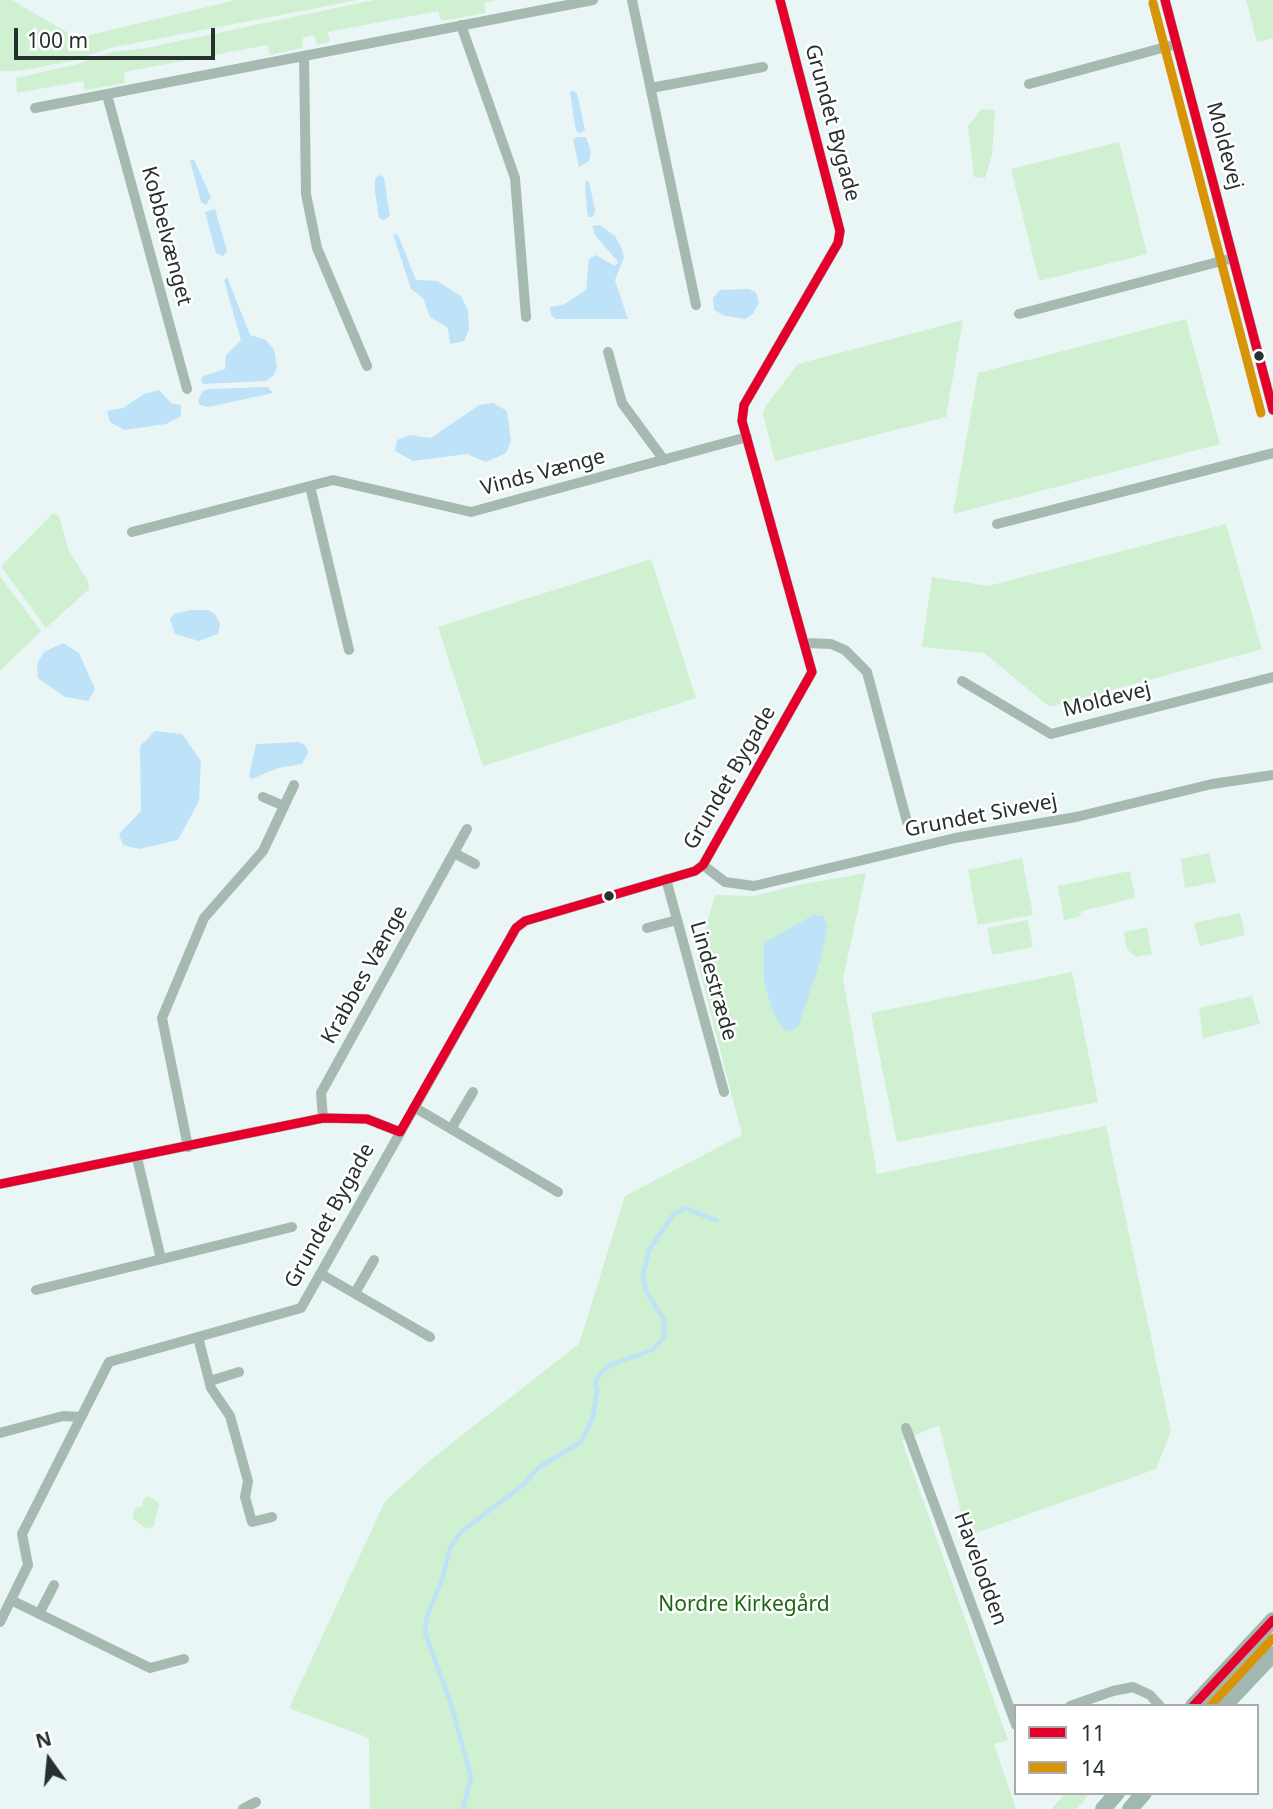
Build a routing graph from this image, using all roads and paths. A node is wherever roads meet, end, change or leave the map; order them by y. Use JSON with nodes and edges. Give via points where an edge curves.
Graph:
{"nodes":[{"id":1,"x":593,"y":0,"type":"edge"},
{"id":2,"x":632,"y":0,"type":"edge"},
{"id":3,"x":780,"y":0,"type":"edge"},
{"id":4,"x":1165,"y":0,"type":"edge"},
{"id":5,"x":461,"y":26,"type":"junction"},
{"id":6,"x":1177,"y":44,"type":"junction"},
{"id":7,"x":304,"y":56,"type":"junction"},
{"id":8,"x":763,"y":67,"type":"dead end"},
{"id":9,"x":1029,"y":84,"type":"dead end"},
{"id":10,"x":651,"y":88,"type":"junction"},
{"id":11,"x":107,"y":94,"type":"junction"},
{"id":12,"x":35,"y":108,"type":"dead end"},
{"id":13,"x":1233,"y":258,"type":"junction"},
{"id":14,"x":696,"y":305,"type":"dead end"},
{"id":15,"x":1019,"y":314,"type":"dead end"},
{"id":16,"x":526,"y":317,"type":"dead end"},
{"id":17,"x":608,"y":352,"type":"dead end"},
{"id":18,"x":368,"y":366,"type":"dead end"},
{"id":19,"x":187,"y":389,"type":"dead end"},
{"id":20,"x":1273,"y":410,"type":"edge"},
{"id":21,"x":747,"y":437,"type":"junction"},
{"id":22,"x":1273,"y":453,"type":"edge"},
{"id":23,"x":664,"y":460,"type":"junction"},
{"id":24,"x":310,"y":486,"type":"junction"},
{"id":25,"x":997,"y":524,"type":"dead end"},
{"id":26,"x":132,"y":532,"type":"dead end"},
{"id":27,"x":805,"y":643,"type":"junction"},
{"id":28,"x":349,"y":650,"type":"dead end"},
{"id":29,"x":1273,"y":677,"type":"edge"},
{"id":30,"x":962,"y":681,"type":"dead end"},
{"id":31,"x":1273,"y":775,"type":"edge"},
{"id":32,"x":294,"y":785,"type":"dead end"},
{"id":33,"x":263,"y":797,"type":"dead end"},
{"id":34,"x":284,"y":806,"type":"junction"},
{"id":35,"x":906,"y":822,"type":"dead end"},
{"id":36,"x":467,"y":829,"type":"dead end"},
{"id":37,"x":454,"y":853,"type":"junction"},
{"id":38,"x":475,"y":864,"type":"dead end"},
{"id":39,"x":703,"y":865,"type":"junction"},
{"id":40,"x":666,"y":880,"type":"junction"},
{"id":41,"x":677,"y":920,"type":"junction"},
{"id":42,"x":647,"y":928,"type":"dead end"},
{"id":43,"x":473,"y":1092,"type":"dead end"},
{"id":44,"x":724,"y":1092,"type":"dead end"},
{"id":45,"x":414,"y":1107,"type":"junction"},
{"id":46,"x":323,"y":1118,"type":"junction"},
{"id":47,"x":451,"y":1129,"type":"junction"},
{"id":48,"x":400,"y":1132,"type":"junction"},
{"id":49,"x":188,"y":1147,"type":"junction"},
{"id":50,"x":137,"y":1158,"type":"junction"},
{"id":51,"x":0,"y":1184,"type":"edge"},
{"id":52,"x":558,"y":1192,"type":"dead end"},
{"id":53,"x":292,"y":1227,"type":"dead end"},
{"id":54,"x":161,"y":1259,"type":"junction"},
{"id":55,"x":374,"y":1260,"type":"dead end"},
{"id":56,"x":321,"y":1274,"type":"junction"},
{"id":57,"x":36,"y":1290,"type":"dead end"},
{"id":58,"x":355,"y":1293,"type":"junction"},
{"id":59,"x":198,"y":1337,"type":"junction"},
{"id":60,"x":430,"y":1337,"type":"dead end"},
{"id":61,"x":239,"y":1372,"type":"dead end"},
{"id":62,"x":209,"y":1381,"type":"junction"},
{"id":63,"x":79,"y":1417,"type":"junction"},
{"id":64,"x":906,"y":1428,"type":"dead end"},
{"id":65,"x":0,"y":1433,"type":"edge"},
{"id":66,"x":272,"y":1517,"type":"dead end"},
{"id":67,"x":54,"y":1585,"type":"dead end"},
{"id":68,"x":11,"y":1600,"type":"junction"},
{"id":69,"x":39,"y":1614,"type":"junction"},
{"id":70,"x":0,"y":1622,"type":"edge"},
{"id":71,"x":1270,"y":1629,"type":"edge"},
{"id":72,"x":1273,"y":1654,"type":"edge"},
{"id":73,"x":184,"y":1659,"type":"dead end"},
{"id":74,"x":1075,"y":1704,"type":"edge"},
{"id":75,"x":1158,"y":1704,"type":"edge"},
{"id":76,"x":1195,"y":1704,"type":"edge"},
{"id":77,"x":1226,"y":1704,"type":"edge"},
{"id":78,"x":1014,"y":1720,"type":"edge"},
{"id":79,"x":1115,"y":1795,"type":"edge"},
{"id":80,"x":1142,"y":1795,"type":"edge"},
{"id":81,"x":256,"y":1801,"type":"dead end"},
{"id":82,"x":243,"y":1809,"type":"edge"},
{"id":83,"x":1103,"y":1809,"type":"edge"},
{"id":84,"x":1130,"y":1809,"type":"edge"}],
"edges":[{"from":1,"to":5,"type":"street"},
{"from":2,"to":10,"type":"street"},
{"from":3,"to":21,"type":"street","name":"Grundet Bygade","via":[[840,231],[838,243],[744,405]]},
{"from":4,"to":6,"type":"street","name":"Moldevej"},
{"from":5,"to":7,"type":"street"},
{"from":5,"to":16,"type":"street","via":[[515,178]]},
{"from":6,"to":9,"type":"street"},
{"from":6,"to":13,"type":"street","name":"Moldevej"},
{"from":7,"to":11,"type":"street"},
{"from":7,"to":18,"type":"street","via":[[306,194],[317,248]]},
{"from":8,"to":10,"type":"street"},
{"from":10,"to":14,"type":"street"},
{"from":11,"to":12,"type":"street"},
{"from":11,"to":19,"type":"street","name":"Kobbelvænget"},
{"from":13,"to":15,"type":"street"},
{"from":13,"to":20,"type":"street","name":"Moldevej"},
{"from":17,"to":23,"type":"street","via":[[622,403]]},
{"from":21,"to":23,"type":"street","name":"Vinds Vænge"},
{"from":21,"to":27,"type":"street","name":"Grundet Bygade"},
{"from":22,"to":25,"type":"street"},
{"from":23,"to":24,"type":"street","name":"Vinds Vænge","via":[[471,512],[346,482]]},
{"from":24,"to":26,"type":"street","name":"Vinds Vænge"},
{"from":24,"to":28,"type":"street"},
{"from":27,"to":35,"type":"street","via":[[845,650],[867,672]]},
{"from":27,"to":39,"type":"street","name":"Grundet Bygade","via":[[812,672]]},
{"from":29,"to":30,"type":"street","name":"Moldevej","via":[[1051,734]]},
{"from":31,"to":39,"type":"street","name":"Grundet Sivevej","via":[[956,838],[754,886],[725,882]]},
{"from":32,"to":34,"type":"street"},
{"from":33,"to":34,"type":"street"},
{"from":34,"to":49,"type":"street","via":[[263,852],[204,918],[162,1018]]},
{"from":36,"to":37,"type":"street","name":"Krabbes Vænge"},
{"from":37,"to":38,"type":"street"},
{"from":37,"to":46,"type":"street","name":"Krabbes Vænge","via":[[321,1093]]},
{"from":39,"to":40,"type":"street","name":"Grundet Bygade"},
{"from":40,"to":41,"type":"street","name":"Lindestræde"},
{"from":40,"to":45,"type":"street","name":"Grundet Bygade","via":[[525,921],[516,928]]},
{"from":41,"to":42,"type":"street"},
{"from":41,"to":44,"type":"street","name":"Lindestræde"},
{"from":43,"to":47,"type":"street"},
{"from":45,"to":47,"type":"street"},
{"from":45,"to":48,"type":"street","name":"Grundet Bygade"},
{"from":46,"to":48,"type":"street","via":[[368,1119]]},
{"from":46,"to":49,"type":"street"},
{"from":47,"to":52,"type":"street"},
{"from":48,"to":56,"type":"street","name":"Grundet Bygade"},
{"from":49,"to":50,"type":"street"},
{"from":50,"to":51,"type":"street"},
{"from":50,"to":54,"type":"street"},
{"from":53,"to":54,"type":"street"},
{"from":54,"to":57,"type":"street"},
{"from":55,"to":58,"type":"street"},
{"from":56,"to":58,"type":"street"},
{"from":56,"to":59,"type":"street","name":"Grundet Bygade","via":[[301,1308]]},
{"from":58,"to":60,"type":"street"},
{"from":59,"to":62,"type":"street"},
{"from":59,"to":63,"type":"street","name":"Grundet Bygade","via":[[109,1362]]},
{"from":61,"to":62,"type":"street"},
{"from":62,"to":66,"type":"street","via":[[230,1416],[248,1481],[245,1497],[252,1522]]},
{"from":63,"to":65,"type":"street","via":[[64,1416]]},
{"from":63,"to":68,"type":"street","name":"Grundet Bygade","via":[[22,1534],[28,1565]]},
{"from":64,"to":78,"type":"street","name":"Havelodden"},
{"from":67,"to":69,"type":"street"},
{"from":68,"to":69,"type":"street"},
{"from":68,"to":70,"type":"street","name":"Grundet Bygade"},
{"from":69,"to":73,"type":"street","via":[[150,1668]]},
{"from":71,"to":76,"type":"main road"},
{"from":72,"to":77,"type":"main road"},
{"from":74,"to":75,"type":"street","via":[[1133,1687]]},
{"from":79,"to":83,"type":"main road"},
{"from":80,"to":84,"type":"main road"},
{"from":81,"to":82,"type":"street"}]}
